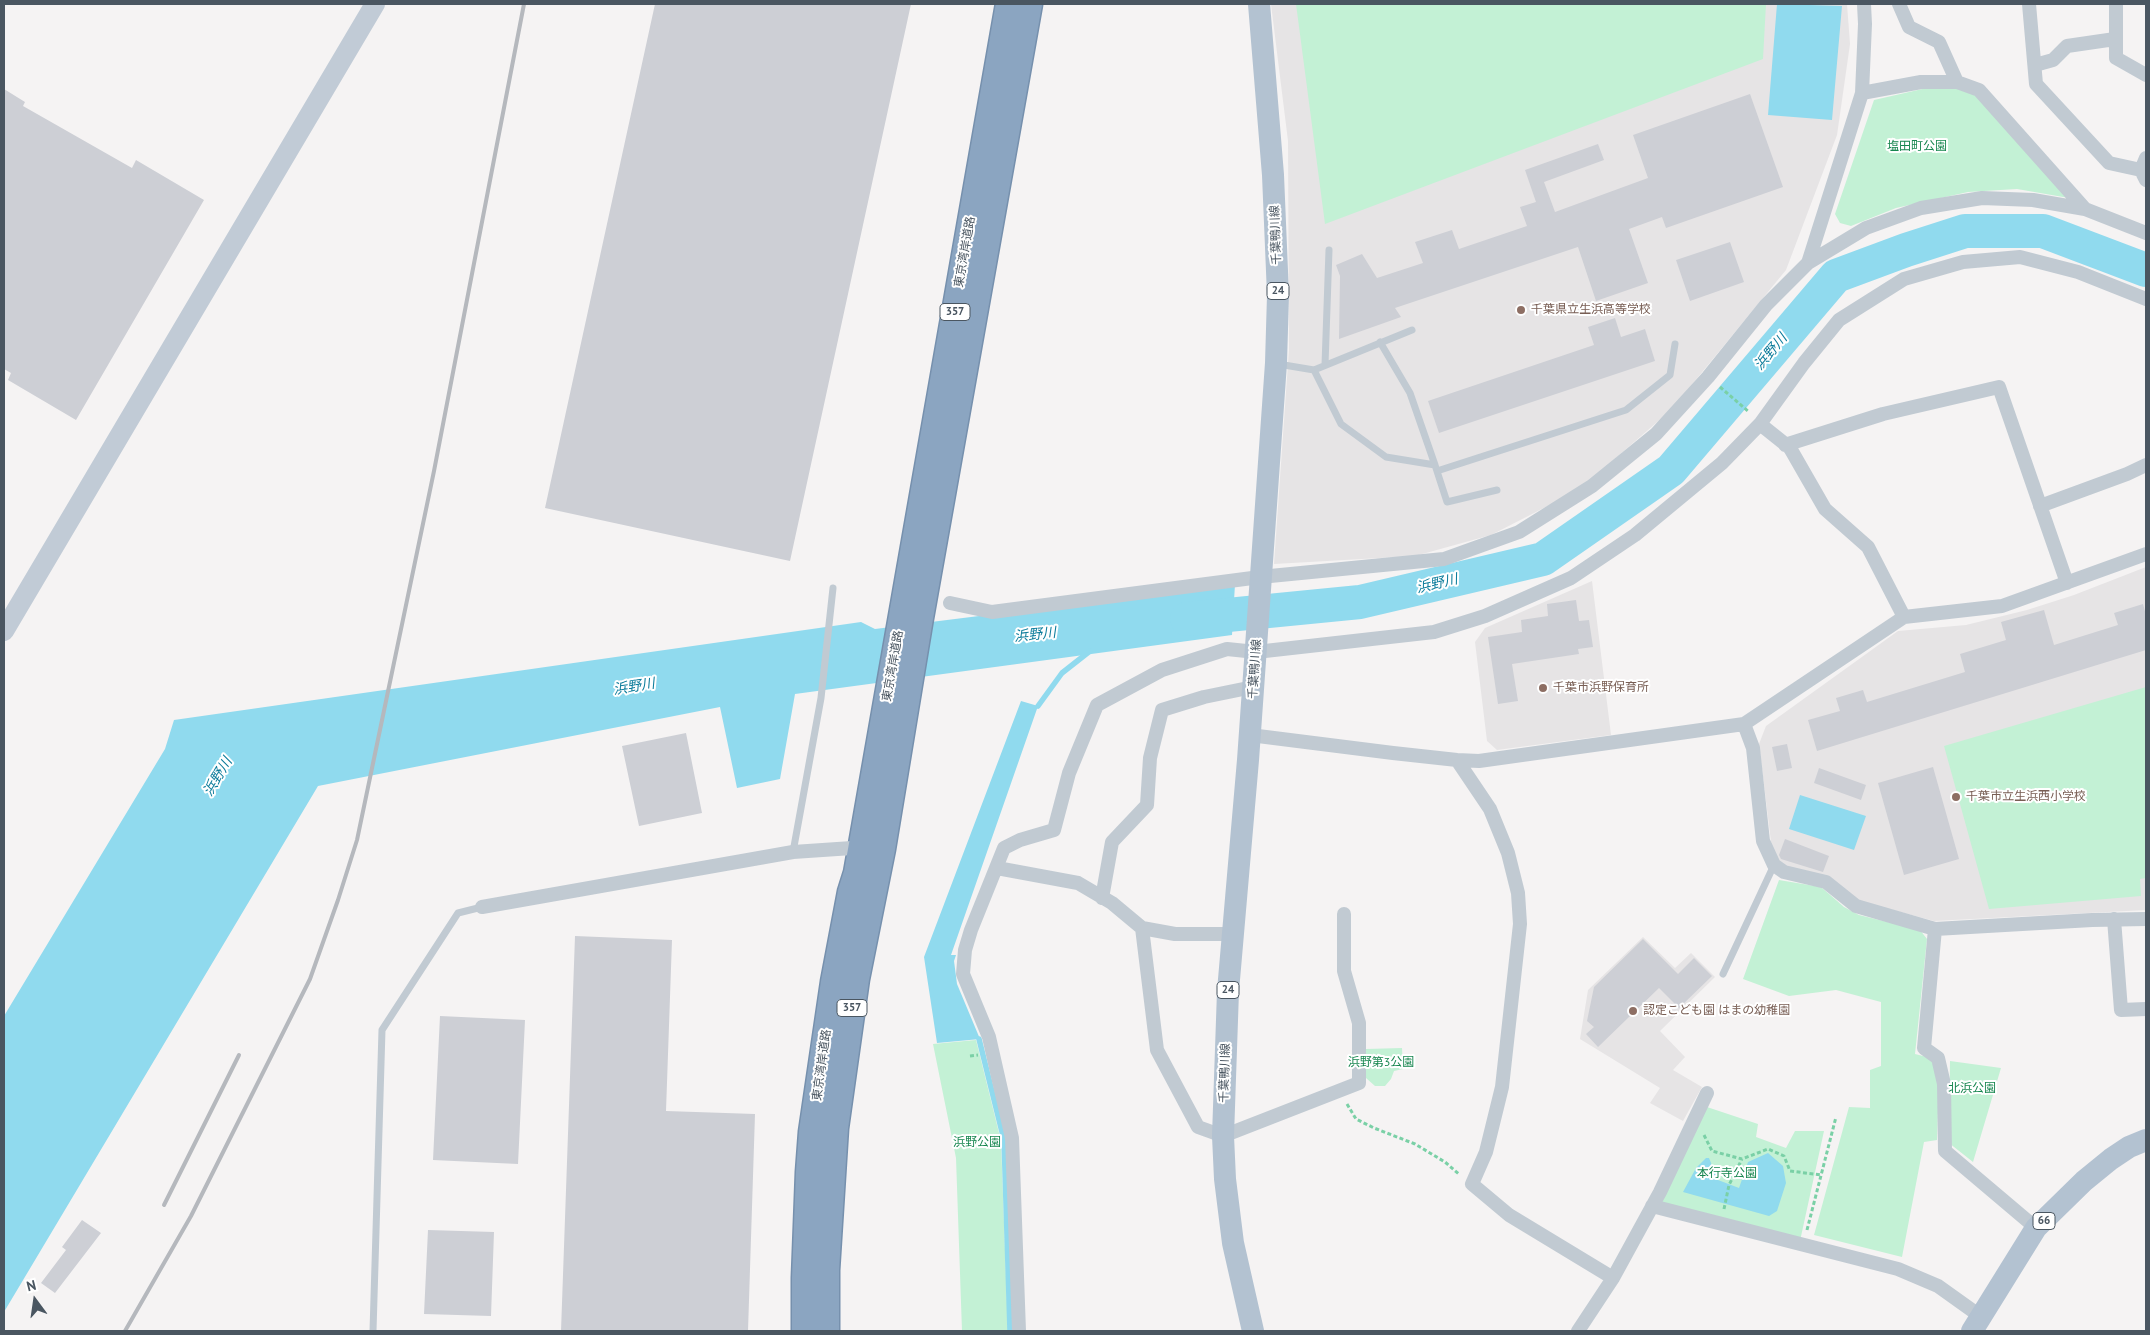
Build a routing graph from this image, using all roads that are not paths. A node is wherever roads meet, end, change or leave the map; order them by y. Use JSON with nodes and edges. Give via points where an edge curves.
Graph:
{"nodes":[{"id":1,"x":375,"y":4,"type":"edge"},
{"id":2,"x":1010,"y":4,"type":"edge"},
{"id":3,"x":1029,"y":4,"type":"edge"},
{"id":4,"x":1259,"y":4,"type":"edge"},
{"id":5,"x":1864,"y":4,"type":"edge"},
{"id":6,"x":1899,"y":4,"type":"edge"},
{"id":7,"x":2029,"y":4,"type":"edge"},
{"id":8,"x":2116,"y":4,"type":"edge"},
{"id":9,"x":2115,"y":39,"type":"junction"},
{"id":10,"x":2035,"y":65,"type":"junction"},
{"id":11,"x":2146,"y":75,"type":"edge"},
{"id":12,"x":1957,"y":82,"type":"junction"},
{"id":13,"x":1862,"y":93,"type":"junction"},
{"id":14,"x":2144,"y":169,"type":"edge"},
{"id":15,"x":2085,"y":209,"type":"junction"},
{"id":16,"x":2146,"y":233,"type":"edge"},
{"id":17,"x":1329,"y":250,"type":"dead end"},
{"id":18,"x":1808,"y":263,"type":"junction"},
{"id":19,"x":2146,"y":299,"type":"edge"},
{"id":20,"x":1412,"y":330,"type":"dead end"},
{"id":21,"x":1380,"y":342,"type":"junction"},
{"id":22,"x":1675,"y":344,"type":"dead end"},
{"id":23,"x":1276,"y":363,"type":"junction"},
{"id":24,"x":1325,"y":365,"type":"junction"},
{"id":25,"x":1314,"y":370,"type":"junction"},
{"id":26,"x":1758,"y":421,"type":"junction"},
{"id":27,"x":1785,"y":445,"type":"junction"},
{"id":28,"x":2146,"y":465,"type":"edge"},
{"id":29,"x":1436,"y":468,"type":"junction"},
{"id":30,"x":1497,"y":490,"type":"dead end"},
{"id":31,"x":2040,"y":506,"type":"junction"},
{"id":32,"x":2146,"y":554,"type":"edge"},
{"id":33,"x":1260,"y":578,"type":"junction"},
{"id":34,"x":2067,"y":583,"type":"junction"},
{"id":35,"x":833,"y":588,"type":"dead end"},
{"id":36,"x":950,"y":603,"type":"dead end"},
{"id":37,"x":1904,"y":617,"type":"junction"},
{"id":38,"x":911,"y":619,"type":"junction"},
{"id":39,"x":4,"y":631,"type":"edge"},
{"id":40,"x":1256,"y":649,"type":"junction"},
{"id":41,"x":1254,"y":687,"type":"junction"},
{"id":42,"x":1744,"y":724,"type":"junction"},
{"id":43,"x":1250,"y":735,"type":"junction"},
{"id":44,"x":1457,"y":760,"type":"junction"},
{"id":45,"x":872,"y":848,"type":"junction"},
{"id":46,"x":793,"y":852,"type":"junction"},
{"id":47,"x":1774,"y":866,"type":"junction"},
{"id":48,"x":997,"y":868,"type":"junction"},
{"id":49,"x":1102,"y":898,"type":"junction"},
{"id":50,"x":482,"y":906,"type":"joint"},
{"id":51,"x":1344,"y":914,"type":"dead end"},
{"id":52,"x":2114,"y":919,"type":"junction"},
{"id":53,"x":2146,"y":919,"type":"edge"},
{"id":54,"x":1142,"y":928,"type":"junction"},
{"id":55,"x":1935,"y":929,"type":"junction"},
{"id":56,"x":1232,"y":934,"type":"junction"},
{"id":57,"x":1723,"y":974,"type":"dead end"},
{"id":58,"x":2146,"y":1009,"type":"edge"},
{"id":59,"x":1707,"y":1093,"type":"dead end"},
{"id":60,"x":1223,"y":1136,"type":"junction"},
{"id":61,"x":2146,"y":1140,"type":"edge"},
{"id":62,"x":1652,"y":1206,"type":"junction"},
{"id":63,"x":2036,"y":1228,"type":"junction"},
{"id":64,"x":1614,"y":1278,"type":"junction"},
{"id":65,"x":1976,"y":1324,"type":"edge"},
{"id":66,"x":373,"y":1331,"type":"edge"},
{"id":67,"x":805,"y":1331,"type":"edge"},
{"id":68,"x":826,"y":1331,"type":"edge"},
{"id":69,"x":1019,"y":1331,"type":"edge"},
{"id":70,"x":1253,"y":1331,"type":"edge"},
{"id":71,"x":1578,"y":1331,"type":"edge"}],
"edges":[{"from":1,"to":39,"type":"street"},
{"from":2,"to":38,"type":"highway","name":"東京湾岸道路","number":"357"},
{"from":3,"to":38,"type":"highway","name":"東京湾岸道路","number":"357"},
{"from":4,"to":23,"type":"main road","name":"千葉鴨川線","number":"24","via":[[1274,175],[1278,295]]},
{"from":5,"to":13,"type":"street"},
{"from":6,"to":12,"type":"street","via":[[1909,26],[1939,42]]},
{"from":7,"to":10,"type":"street"},
{"from":8,"to":9,"type":"street"},
{"from":9,"to":10,"type":"street","via":[[2067,46],[2054,60]]},
{"from":9,"to":11,"type":"street","via":[[2116,58]]},
{"from":10,"to":14,"type":"street","via":[[2036,84],[2109,163]]},
{"from":12,"to":13,"type":"street","via":[[1921,82]]},
{"from":12,"to":15,"type":"street","via":[[1979,90]]},
{"from":13,"to":18,"type":"street"},
{"from":15,"to":16,"type":"street"},
{"from":15,"to":18,"type":"street","via":[[2034,200],[1982,198],[1921,208],[1866,228]]},
{"from":17,"to":24,"type":"lane"},
{"from":18,"to":33,"type":"street","via":[[1766,305],[1708,377],[1656,434],[1592,486],[1519,532],[1444,559]]},
{"from":19,"to":26,"type":"street","via":[[2078,272],[2020,257],[1963,262],[1904,279],[1839,320]]},
{"from":20,"to":21,"type":"lane"},
{"from":21,"to":24,"type":"lane"},
{"from":21,"to":29,"type":"lane","via":[[1410,393]]},
{"from":22,"to":29,"type":"lane","via":[[1670,375],[1626,410]]},
{"from":23,"to":25,"type":"lane"},
{"from":23,"to":33,"type":"main road","name":"千葉鴨川線","number":"24"},
{"from":24,"to":25,"type":"lane"},
{"from":25,"to":29,"type":"lane","via":[[1341,424],[1386,457]]},
{"from":26,"to":27,"type":"street"},
{"from":26,"to":40,"type":"street","via":[[1722,463],[1636,535],[1571,578],[1485,616],[1434,632]]},
{"from":27,"to":31,"type":"street","via":[[1883,414],[1999,387]]},
{"from":27,"to":37,"type":"street","via":[[1790,448],[1825,509],[1868,547]]},
{"from":28,"to":31,"type":"street"},
{"from":29,"to":30,"type":"lane","via":[[1447,502]]},
{"from":31,"to":34,"type":"street"},
{"from":32,"to":34,"type":"street"},
{"from":33,"to":36,"type":"street","via":[[992,612]]},
{"from":33,"to":40,"type":"main road","name":"千葉鴨川線","number":"24"},
{"from":34,"to":37,"type":"street","via":[[2002,606]]},
{"from":35,"to":46,"type":"lane","via":[[822,698]]},
{"from":37,"to":42,"type":"street"},
{"from":38,"to":45,"type":"highway","name":"東京湾岸道路","number":"357"},
{"from":40,"to":41,"type":"main road","name":"千葉鴨川線","number":"24"},
{"from":40,"to":48,"type":"street","via":[[1227,649],[1162,670],[1097,705],[1069,773],[1054,830],[1004,848]]},
{"from":41,"to":43,"type":"main road","name":"千葉鴨川線","number":"24"},
{"from":41,"to":49,"type":"street","via":[[1204,696],[1162,710],[1150,758],[1147,805],[1112,842]]},
{"from":42,"to":44,"type":"street","via":[[1479,760]]},
{"from":42,"to":47,"type":"street","via":[[1753,748],[1763,840]]},
{"from":43,"to":44,"type":"street"},
{"from":43,"to":56,"type":"main road","name":"千葉鴨川線","number":"24"},
{"from":44,"to":64,"type":"street","via":[[1490,809],[1508,853],[1518,893],[1520,924],[1502,1087],[1486,1152],[1472,1184],[1510,1215]]},
{"from":45,"to":46,"type":"street"},
{"from":45,"to":67,"type":"highway","name":"東京湾岸道路","number":"357","via":[[834,982],[812,1132]]},
{"from":45,"to":68,"type":"highway","name":"東京湾岸道路","number":"357","via":[[838,1110],[826,1270]]},
{"from":46,"to":50,"type":"street"},
{"from":47,"to":55,"type":"street","via":[[1784,872],[1826,882],[1856,906]]},
{"from":47,"to":57,"type":"lane"},
{"from":48,"to":49,"type":"street","via":[[1078,884]]},
{"from":48,"to":69,"type":"street","via":[[971,930],[963,974],[989,1036],[1012,1138]]},
{"from":49,"to":54,"type":"street"},
{"from":50,"to":66,"type":"lane","via":[[458,913],[382,1030]]},
{"from":51,"to":60,"type":"street","via":[[1344,971],[1359,1024],[1359,1083]]},
{"from":52,"to":53,"type":"street"},
{"from":52,"to":55,"type":"street"},
{"from":52,"to":58,"type":"street","via":[[2121,1010]]},
{"from":54,"to":56,"type":"street","via":[[1175,934]]},
{"from":54,"to":60,"type":"street","via":[[1157,1050],[1198,1127]]},
{"from":55,"to":63,"type":"street","via":[[1924,1048],[1938,1058],[1944,1084],[1945,1151]]},
{"from":56,"to":60,"type":"main road","name":"千葉鴨川線","number":"24"},
{"from":59,"to":62,"type":"street"},
{"from":60,"to":70,"type":"main road","name":"千葉鴨川線","number":"24","via":[[1233,1243]]},
{"from":61,"to":63,"type":"main road","number":"66","via":[[2111,1159]]},
{"from":62,"to":64,"type":"street"},
{"from":62,"to":65,"type":"street","via":[[1898,1269],[1938,1286]]},
{"from":63,"to":65,"type":"main road","number":"66"},
{"from":64,"to":71,"type":"street"}]}
